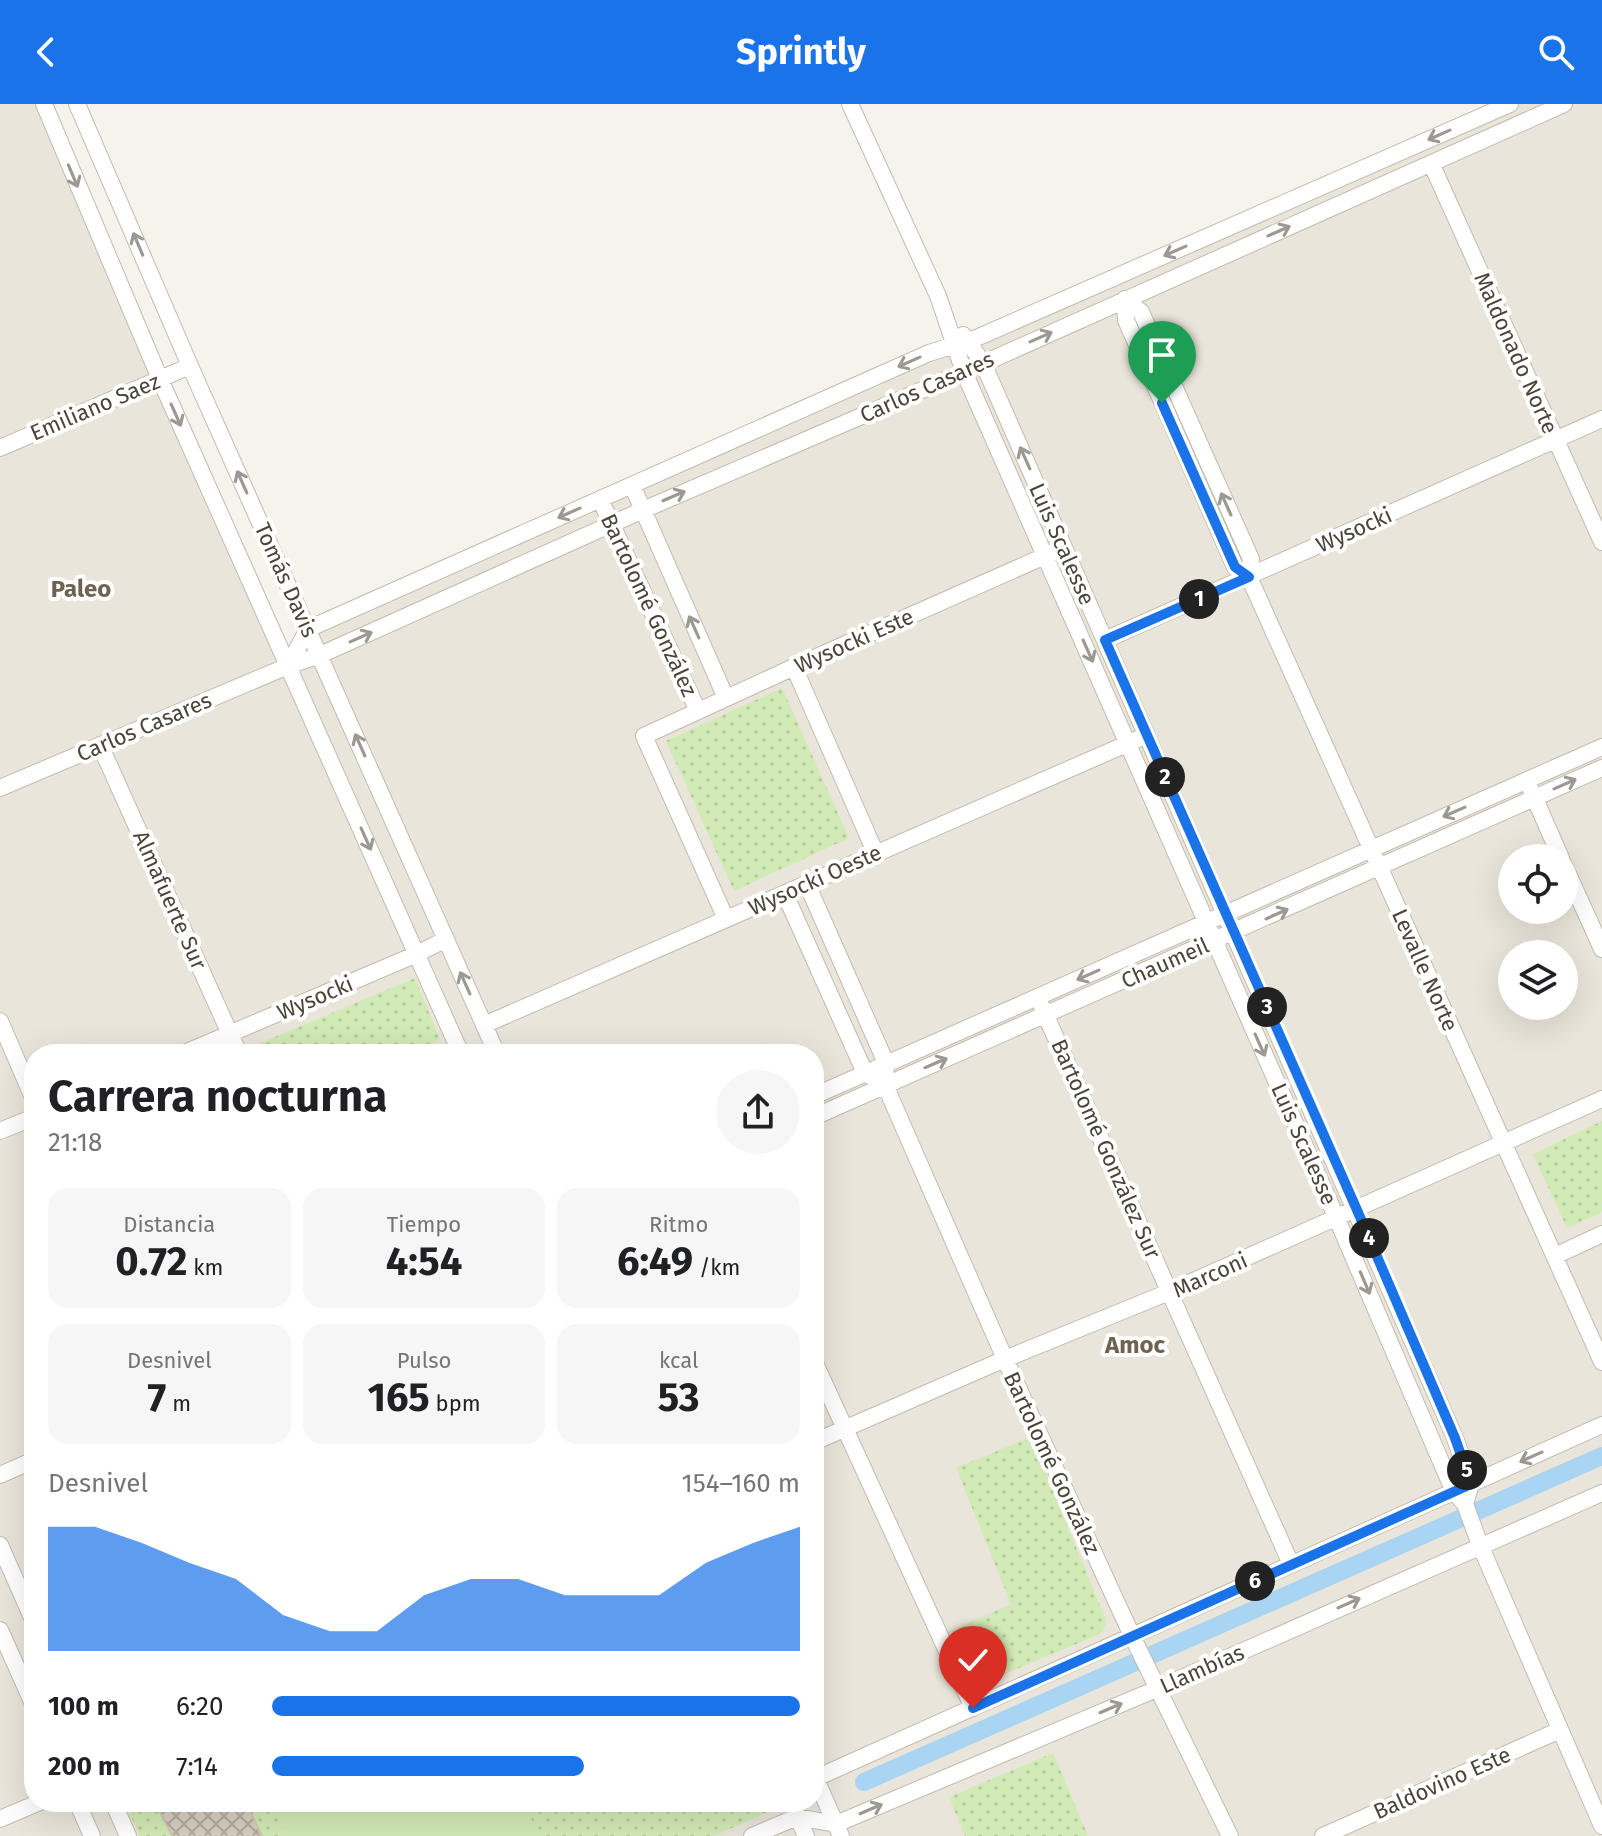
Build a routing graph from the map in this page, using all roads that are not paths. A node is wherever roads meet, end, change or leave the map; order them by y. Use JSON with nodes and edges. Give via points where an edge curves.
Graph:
{"nodes":[{"id":1,"x":44,"y":104,"type":"edge"},
{"id":2,"x":77,"y":104,"type":"edge"},
{"id":3,"x":850,"y":104,"type":"edge"},
{"id":4,"x":1510,"y":104,"type":"edge"},
{"id":5,"x":1564,"y":104,"type":"edge"},
{"id":6,"x":1431,"y":163,"type":"junction"},
{"id":7,"x":1125,"y":299,"type":"junction"},
{"id":8,"x":960,"y":343,"type":"junction"},
{"id":9,"x":983,"y":363,"type":"junction"},
{"id":10,"x":190,"y":366,"type":"junction"},
{"id":11,"x":964,"y":372,"type":"junction"},
{"id":12,"x":160,"y":379,"type":"junction"},
{"id":13,"x":1602,"y":419,"type":"edge"},
{"id":14,"x":1554,"y":441,"type":"junction"},
{"id":15,"x":0,"y":448,"type":"edge"},
{"id":16,"x":632,"y":485,"type":"junction"},
{"id":17,"x":600,"y":499,"type":"junction"},
{"id":18,"x":643,"y":510,"type":"junction"},
{"id":19,"x":612,"y":523,"type":"junction"},
{"id":20,"x":1602,"y":542,"type":"edge"},
{"id":21,"x":1064,"y":547,"type":"junction"},
{"id":22,"x":1046,"y":557,"type":"junction"},
{"id":23,"x":1249,"y":577,"type":"junction"},
{"id":24,"x":308,"y":629,"type":"junction"},
{"id":25,"x":1105,"y":640,"type":"junction"},
{"id":26,"x":320,"y":655,"type":"junction"},
{"id":27,"x":288,"y":666,"type":"junction"},
{"id":28,"x":794,"y":667,"type":"junction"},
{"id":29,"x":726,"y":698,"type":"junction"},
{"id":30,"x":698,"y":711,"type":"junction"},
{"id":31,"x":1146,"y":735,"type":"junction"},
{"id":32,"x":1129,"y":743,"type":"junction"},
{"id":33,"x":100,"y":745,"type":"junction"},
{"id":34,"x":1602,"y":747,"type":"edge"},
{"id":35,"x":1602,"y":768,"type":"edge"},
{"id":36,"x":1526,"y":780,"type":"junction"},
{"id":37,"x":0,"y":787,"type":"edge"},
{"id":38,"x":1534,"y":798,"type":"junction"},
{"id":39,"x":1555,"y":844,"type":"edge"},
{"id":40,"x":1371,"y":849,"type":"junction"},
{"id":41,"x":876,"y":854,"type":"junction"},
{"id":42,"x":1379,"y":868,"type":"junction"},
{"id":43,"x":807,"y":884,"type":"junction"},
{"id":44,"x":785,"y":894,"type":"junction"},
{"id":45,"x":1578,"y":896,"type":"edge"},
{"id":46,"x":1225,"y":914,"type":"junction"},
{"id":47,"x":726,"y":919,"type":"junction"},
{"id":48,"x":1206,"y":922,"type":"junction"},
{"id":49,"x":1234,"y":933,"type":"junction"},
{"id":50,"x":446,"y":939,"type":"junction"},
{"id":51,"x":1214,"y":942,"type":"junction"},
{"id":52,"x":1602,"y":949,"type":"edge"},
{"id":53,"x":417,"y":954,"type":"junction"},
{"id":54,"x":1037,"y":998,"type":"junction"},
{"id":55,"x":1046,"y":1015,"type":"junction"},
{"id":56,"x":0,"y":1021,"type":"edge"},
{"id":57,"x":484,"y":1025,"type":"junction"},
{"id":58,"x":230,"y":1034,"type":"junction"},
{"id":59,"x":206,"y":1044,"type":"edge"},
{"id":60,"x":234,"y":1044,"type":"edge"},
{"id":61,"x":457,"y":1044,"type":"edge"},
{"id":62,"x":493,"y":1044,"type":"edge"},
{"id":63,"x":886,"y":1063,"type":"junction"},
{"id":64,"x":865,"y":1073,"type":"junction"},
{"id":65,"x":24,"y":1077,"type":"edge"},
{"id":66,"x":885,"y":1085,"type":"junction"},
{"id":67,"x":824,"y":1091,"type":"edge"},
{"id":68,"x":1602,"y":1099,"type":"edge"},
{"id":69,"x":824,"y":1112,"type":"edge"},
{"id":70,"x":24,"y":1121,"type":"edge"},
{"id":71,"x":0,"y":1131,"type":"edge"},
{"id":72,"x":1504,"y":1143,"type":"junction"},
{"id":73,"x":1357,"y":1210,"type":"junction"},
{"id":74,"x":1337,"y":1219,"type":"junction"},
{"id":75,"x":1602,"y":1234,"type":"edge"},
{"id":76,"x":1555,"y":1256,"type":"junction"},
{"id":77,"x":1169,"y":1292,"type":"junction"},
{"id":78,"x":1005,"y":1359,"type":"junction"},
{"id":79,"x":1602,"y":1362,"type":"edge"},
{"id":80,"x":824,"y":1384,"type":"edge"},
{"id":81,"x":1602,"y":1425,"type":"edge"},
{"id":82,"x":844,"y":1429,"type":"junction"},
{"id":83,"x":824,"y":1438,"type":"edge"},
{"id":84,"x":24,"y":1464,"type":"edge"},
{"id":85,"x":0,"y":1475,"type":"edge"},
{"id":86,"x":1471,"y":1484,"type":"junction"},
{"id":87,"x":1602,"y":1493,"type":"edge"},
{"id":88,"x":1460,"y":1498,"type":"junction"},
{"id":89,"x":0,"y":1545,"type":"edge"},
{"id":90,"x":1480,"y":1545,"type":"junction"},
{"id":91,"x":1291,"y":1564,"type":"junction"},
{"id":92,"x":24,"y":1599,"type":"edge"},
{"id":93,"x":0,"y":1630,"type":"edge"},
{"id":94,"x":1136,"y":1645,"type":"junction"},
{"id":95,"x":24,"y":1684,"type":"edge"},
{"id":96,"x":1159,"y":1688,"type":"junction"},
{"id":97,"x":973,"y":1708,"type":"junction"},
{"id":98,"x":1560,"y":1730,"type":"junction"},
{"id":99,"x":824,"y":1774,"type":"edge"},
{"id":100,"x":824,"y":1798,"type":"edge"},
{"id":101,"x":24,"y":1809,"type":"edge"},
{"id":102,"x":81,"y":1812,"type":"edge"},
{"id":103,"x":117,"y":1812,"type":"edge"},
{"id":104,"x":789,"y":1812,"type":"edge"},
{"id":105,"x":799,"y":1812,"type":"edge"},
{"id":106,"x":806,"y":1812,"type":"edge"},
{"id":107,"x":0,"y":1819,"type":"edge"},
{"id":108,"x":1601,"y":1819,"type":"edge"},
{"id":109,"x":838,"y":1830,"type":"edge"},
{"id":110,"x":92,"y":1836,"type":"edge"},
{"id":111,"x":128,"y":1836,"type":"edge"},
{"id":112,"x":752,"y":1836,"type":"edge"},
{"id":113,"x":806,"y":1836,"type":"edge"},
{"id":114,"x":1230,"y":1836,"type":"edge"},
{"id":115,"x":1323,"y":1836,"type":"edge"}],
"edges":[{"from":1,"to":12,"type":"street","name":"Tomás Davis","one_way":true},
{"from":10,"to":2,"type":"street","name":"Tomás Davis","one_way":true},
{"from":3,"to":8,"type":"street","name":"Luis Scalesse"},
{"from":4,"to":8,"type":"street","name":"Carlos Casares","one_way":true},
{"from":5,"to":6,"type":"street","name":"Carlos Casares"},
{"from":7,"to":6,"type":"street","name":"Carlos Casares","one_way":true},
{"from":6,"to":14,"type":"street","name":"Maldonado Norte"},
{"from":9,"to":7,"type":"street","name":"Carlos Casares","one_way":true},
{"from":7,"to":23,"type":"street","name":"Levalle Norte","via":[[1141,312],[1251,559]]},
{"from":8,"to":9,"type":"street","name":"Luis Scalesse"},
{"from":8,"to":11,"type":"street","name":"Luis Scalesse"},
{"from":8,"to":16,"type":"street","name":"Carlos Casares","one_way":true},
{"from":9,"to":11,"type":"street","name":"Carlos Casares"},
{"from":21,"to":9,"type":"street","name":"Luis Scalesse","one_way":true},
{"from":10,"to":12,"type":"street","name":"Emiliano Saez"},
{"from":24,"to":10,"type":"street","name":"Tomás Davis","one_way":true},
{"from":18,"to":11,"type":"street","name":"Carlos Casares","one_way":true},
{"from":11,"to":22,"type":"street","name":"Luis Scalesse"},
{"from":12,"to":15,"type":"street","name":"Emiliano Saez"},
{"from":12,"to":27,"type":"street","name":"Tomás Davis","one_way":true},
{"from":13,"to":14,"type":"street","name":"Wysocki"},
{"from":14,"to":20,"type":"street","name":"Maldonado Norte"},
{"from":14,"to":23,"type":"street","name":"Wysocki"},
{"from":16,"to":17,"type":"street","name":"Carlos Casares"},
{"from":16,"to":18,"type":"street","name":"Bartolomé González"},
{"from":17,"to":19,"type":"street","name":"Bartolomé González"},
{"from":17,"to":24,"type":"street","name":"Carlos Casares","one_way":true},
{"from":18,"to":19,"type":"street","name":"Carlos Casares"},
{"from":29,"to":18,"type":"street","name":"Bartolomé González","one_way":true},
{"from":26,"to":19,"type":"street","name":"Carlos Casares","one_way":true},
{"from":19,"to":30,"type":"street","name":"Bartolomé González"},
{"from":21,"to":22,"type":"street","name":"Wysocki Este"},
{"from":21,"to":25,"type":"street","name":"Luis Scalesse"},
{"from":22,"to":28,"type":"street","name":"Wysocki Este"},
{"from":22,"to":32,"type":"street","name":"Luis Scalesse","one_way":true},
{"from":23,"to":25,"type":"street","name":"Wysocki"},
{"from":23,"to":40,"type":"street","name":"Levalle Norte"},
{"from":24,"to":26,"type":"street","name":"Tomás Davis"},
{"from":24,"to":27,"type":"street"},
{"from":25,"to":31,"type":"street","name":"Luis Scalesse"},
{"from":26,"to":27,"type":"street","name":"Carlos Casares"},
{"from":50,"to":26,"type":"street","name":"Tomás Davis","one_way":true},
{"from":27,"to":33,"type":"street","name":"Carlos Casares"},
{"from":27,"to":53,"type":"street","name":"Tomás Davis","one_way":true},
{"from":28,"to":29,"type":"street","name":"Wysocki Este"},
{"from":28,"to":41,"type":"street"},
{"from":29,"to":30,"type":"street","name":"Wysocki Este"},
{"from":30,"to":47,"type":"street","name":"Wysocki Este","via":[[644,736]]},
{"from":31,"to":32,"type":"street","name":"Wysocki Oeste"},
{"from":31,"to":46,"type":"street","name":"Luis Scalesse"},
{"from":32,"to":41,"type":"street","name":"Wysocki Oeste"},
{"from":32,"to":48,"type":"street","name":"Luis Scalesse"},
{"from":33,"to":37,"type":"street","name":"Carlos Casares"},
{"from":33,"to":58,"type":"street","name":"Almafuerte Sur"},
{"from":34,"to":36,"type":"street","name":"Chaumeil"},
{"from":38,"to":35,"type":"street","name":"Chaumeil","one_way":true},
{"from":36,"to":38,"type":"street"},
{"from":36,"to":40,"type":"street","name":"Chaumeil","one_way":true},
{"from":38,"to":39,"type":"street"},
{"from":38,"to":42,"type":"street","name":"Chaumeil"},
{"from":40,"to":42,"type":"street","name":"Levalle Norte"},
{"from":40,"to":46,"type":"street","name":"Chaumeil"},
{"from":41,"to":43,"type":"street","name":"Wysocki Oeste"},
{"from":49,"to":42,"type":"street","name":"Chaumeil","one_way":true},
{"from":42,"to":72,"type":"street","name":"Levalle Norte"},
{"from":43,"to":44,"type":"street","name":"Wysocki Oeste"},
{"from":43,"to":63,"type":"street","name":"Bartolomé González"},
{"from":44,"to":47,"type":"street","name":"Wysocki Oeste"},
{"from":44,"to":64,"type":"street"},
{"from":45,"to":52,"type":"street"},
{"from":46,"to":48,"type":"street","name":"Chaumeil"},
{"from":46,"to":49,"type":"street","name":"Luis Scalesse"},
{"from":47,"to":57,"type":"street","name":"Wysocki Oeste"},
{"from":48,"to":51,"type":"street","name":"Luis Scalesse"},
{"from":48,"to":54,"type":"street","name":"Chaumeil","one_way":true},
{"from":49,"to":51,"type":"street","name":"Chaumeil"},
{"from":49,"to":73,"type":"street","name":"Luis Scalesse"},
{"from":50,"to":53,"type":"street","name":"Wysocki"},
{"from":57,"to":50,"type":"street","name":"Tomás Davis","one_way":true},
{"from":51,"to":55,"type":"street","name":"Chaumeil"},
{"from":51,"to":74,"type":"street","name":"Luis Scalesse","one_way":true},
{"from":53,"to":58,"type":"street","name":"Wysocki"},
{"from":53,"to":61,"type":"street","name":"Tomás Davis"},
{"from":54,"to":55,"type":"street","name":"Bartolomé González Sur"},
{"from":54,"to":63,"type":"street","name":"Chaumeil"},
{"from":66,"to":55,"type":"street","name":"Chaumeil","one_way":true},
{"from":55,"to":77,"type":"street","name":"Bartolomé González Sur"},
{"from":56,"to":65,"type":"street"},
{"from":57,"to":62,"type":"street","name":"Tomás Davis"},
{"from":58,"to":59,"type":"street","name":"Wysocki"},
{"from":58,"to":60,"type":"street","name":"Almafuerte Sur"},
{"from":63,"to":64,"type":"street","name":"Chaumeil"},
{"from":63,"to":66,"type":"street","name":"Bartolomé González"},
{"from":64,"to":66,"type":"street"},
{"from":64,"to":67,"type":"street","name":"Chaumeil"},
{"from":66,"to":69,"type":"street","name":"Chaumeil"},
{"from":66,"to":78,"type":"street","name":"Bartolomé González"},
{"from":68,"to":72,"type":"street","name":"Marconi"},
{"from":70,"to":71,"type":"street"},
{"from":72,"to":73,"type":"street","name":"Marconi"},
{"from":72,"to":76,"type":"street","name":"Levalle Norte"},
{"from":73,"to":74,"type":"street","name":"Marconi"},
{"from":73,"to":86,"type":"street","name":"Luis Scalesse"},
{"from":74,"to":77,"type":"street","name":"Marconi"},
{"from":74,"to":88,"type":"street","name":"Luis Scalesse","one_way":true},
{"from":75,"to":76,"type":"street"},
{"from":76,"to":79,"type":"street","name":"Levalle Norte"},
{"from":77,"to":78,"type":"street","name":"Marconi"},
{"from":77,"to":91,"type":"street","name":"Bartolomé González Sur"},
{"from":78,"to":82,"type":"street","name":"Marconi"},
{"from":78,"to":94,"type":"street","name":"Bartolomé González"},
{"from":80,"to":82,"type":"street"},
{"from":81,"to":86,"type":"street","one_way":true},
{"from":82,"to":83,"type":"street","name":"Marconi"},
{"from":82,"to":97,"type":"street"},
{"from":84,"to":85,"type":"street"},
{"from":86,"to":88,"type":"street"},
{"from":87,"to":90,"type":"street","name":"Llambías"},
{"from":88,"to":90,"type":"street","name":"Luis Scalesse"},
{"from":88,"to":91,"type":"street"},
{"from":89,"to":92,"type":"street"},
{"from":96,"to":90,"type":"street","name":"Llambías","one_way":true},
{"from":90,"to":98,"type":"street","name":"Luis Scalesse"},
{"from":91,"to":94,"type":"street"},
{"from":93,"to":95,"type":"street"},
{"from":94,"to":96,"type":"street","name":"Bartolomé González"},
{"from":94,"to":97,"type":"street"},
{"from":109,"to":96,"type":"street","name":"Llambías","one_way":true},
{"from":96,"to":114,"type":"street","name":"Bartolomé González"},
{"from":97,"to":99,"type":"street"},
{"from":98,"to":108,"type":"street","name":"Luis Scalesse"},
{"from":98,"to":115,"type":"street","name":"Baldovino Este"},
{"from":100,"to":109,"type":"street"},
{"from":101,"to":107,"type":"street"},
{"from":102,"to":110,"type":"street"},
{"from":103,"to":111,"type":"street"},
{"from":104,"to":112,"type":"street"},
{"from":105,"to":113,"type":"street"},
{"from":106,"to":109,"type":"street"}]}
